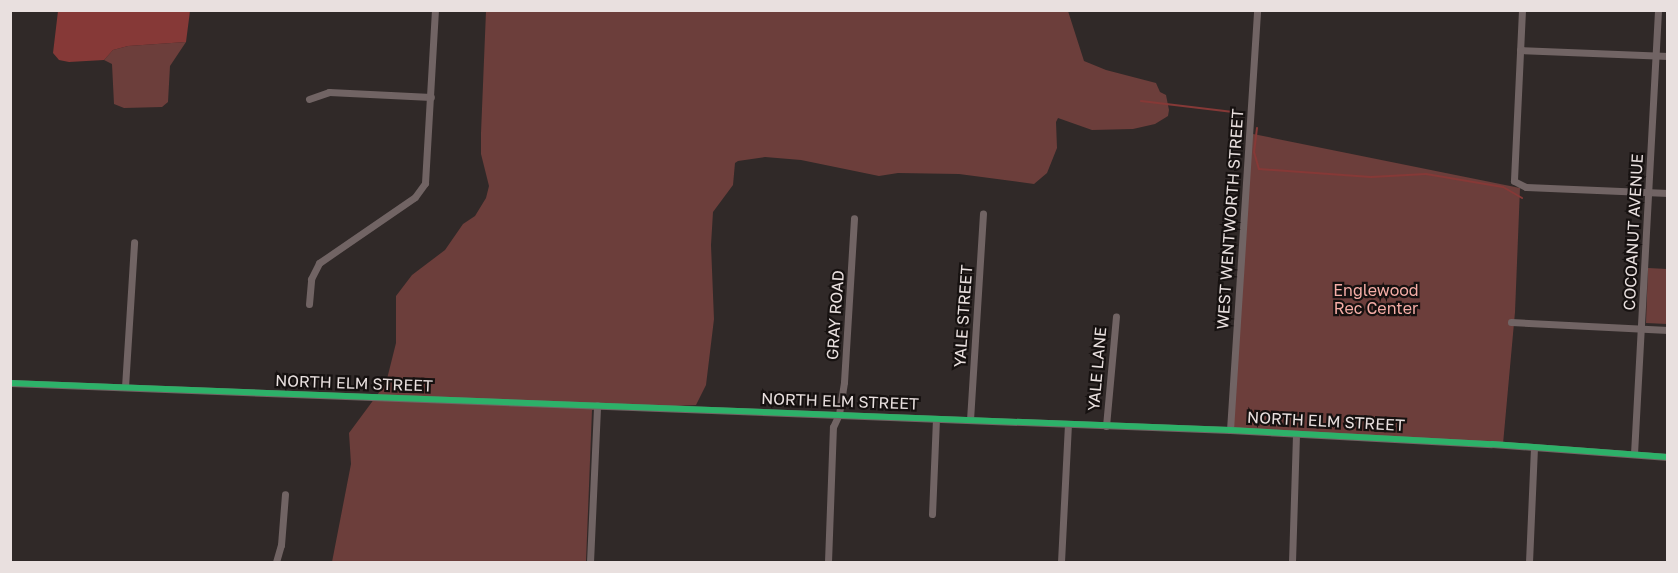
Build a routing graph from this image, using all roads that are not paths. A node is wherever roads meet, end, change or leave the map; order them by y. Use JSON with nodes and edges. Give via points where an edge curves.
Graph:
{"nodes":[{"id":1,"x":435,"y":10,"type":"edge"},
{"id":2,"x":1257,"y":10,"type":"edge"},
{"id":3,"x":1522,"y":10,"type":"edge"},
{"id":4,"x":1658,"y":10,"type":"edge"},
{"id":5,"x":1520,"y":50,"type":"junction"},
{"id":6,"x":1656,"y":56,"type":"junction"},
{"id":7,"x":1668,"y":56,"type":"edge"},
{"id":8,"x":431,"y":97,"type":"junction"},
{"id":9,"x":309,"y":99,"type":"dead end"},
{"id":10,"x":1648,"y":192,"type":"junction"},
{"id":11,"x":1668,"y":193,"type":"edge"},
{"id":12,"x":983,"y":213,"type":"dead end"},
{"id":13,"x":854,"y":218,"type":"dead end"},
{"id":14,"x":134,"y":242,"type":"dead end"},
{"id":15,"x":309,"y":304,"type":"dead end"},
{"id":16,"x":1116,"y":316,"type":"dead end"},
{"id":17,"x":1511,"y":322,"type":"dead end"},
{"id":18,"x":1641,"y":328,"type":"junction"},
{"id":19,"x":1668,"y":330,"type":"edge"},
{"id":20,"x":10,"y":382,"type":"edge"},
{"id":21,"x":124,"y":387,"type":"junction"},
{"id":22,"x":597,"y":405,"type":"junction"},
{"id":23,"x":839,"y":414,"type":"junction"},
{"id":24,"x":936,"y":419,"type":"junction"},
{"id":25,"x":970,"y":420,"type":"junction"},
{"id":26,"x":1068,"y":424,"type":"junction"},
{"id":27,"x":1106,"y":426,"type":"junction"},
{"id":28,"x":1230,"y":430,"type":"junction"},
{"id":29,"x":1296,"y":434,"type":"junction"},
{"id":30,"x":1534,"y":447,"type":"junction"},
{"id":31,"x":1634,"y":454,"type":"junction"},
{"id":32,"x":1668,"y":456,"type":"edge"},
{"id":33,"x":285,"y":494,"type":"dead end"},
{"id":34,"x":932,"y":514,"type":"dead end"},
{"id":35,"x":276,"y":562,"type":"edge"},
{"id":36,"x":590,"y":562,"type":"edge"},
{"id":37,"x":828,"y":562,"type":"edge"},
{"id":38,"x":1061,"y":562,"type":"edge"},
{"id":39,"x":1292,"y":562,"type":"edge"},
{"id":40,"x":1529,"y":562,"type":"edge"}],
"edges":[{"from":1,"to":8,"type":"street"},
{"from":2,"to":28,"type":"street","name":"WEST WENTWORTH STREET"},
{"from":3,"to":5,"type":"street"},
{"from":4,"to":6,"type":"street","name":"COCOANUT AVENUE"},
{"from":5,"to":6,"type":"street"},
{"from":5,"to":10,"type":"street","via":[[1514,180],[1526,187]]},
{"from":6,"to":7,"type":"street"},
{"from":6,"to":10,"type":"street","name":"COCOANUT AVENUE"},
{"from":8,"to":9,"type":"street","via":[[329,92]]},
{"from":8,"to":15,"type":"street","via":[[423,188],[319,262],[311,279]]},
{"from":10,"to":11,"type":"street"},
{"from":10,"to":18,"type":"street","name":"COCOANUT AVENUE"},
{"from":12,"to":25,"type":"street","name":"YALE STREET"},
{"from":13,"to":23,"type":"street","name":"GRAY ROAD"},
{"from":14,"to":21,"type":"street"},
{"from":16,"to":27,"type":"street","name":"YALE LANE"},
{"from":17,"to":18,"type":"street"},
{"from":18,"to":19,"type":"street"},
{"from":18,"to":31,"type":"street","name":"COCOANUT AVENUE"},
{"from":20,"to":21,"type":"street","name":"NORTH ELM STREET"},
{"from":21,"to":22,"type":"street","name":"NORTH ELM STREET"},
{"from":22,"to":23,"type":"street","name":"NORTH ELM STREET"},
{"from":22,"to":36,"type":"street"},
{"from":23,"to":24,"type":"street","name":"NORTH ELM STREET"},
{"from":23,"to":37,"type":"street","name":"GRAY ROAD","via":[[833,427]]},
{"from":24,"to":25,"type":"street","name":"NORTH ELM STREET"},
{"from":24,"to":34,"type":"street"},
{"from":25,"to":26,"type":"street","name":"NORTH ELM STREET"},
{"from":26,"to":27,"type":"street","name":"NORTH ELM STREET"},
{"from":26,"to":38,"type":"street"},
{"from":27,"to":28,"type":"street","name":"NORTH ELM STREET"},
{"from":28,"to":29,"type":"street","name":"NORTH ELM STREET"},
{"from":29,"to":30,"type":"street","name":"NORTH ELM STREET"},
{"from":29,"to":39,"type":"street"},
{"from":30,"to":31,"type":"street","name":"NORTH ELM STREET"},
{"from":30,"to":40,"type":"street"},
{"from":31,"to":32,"type":"street","name":"NORTH ELM STREET"},
{"from":33,"to":35,"type":"street"}]}
